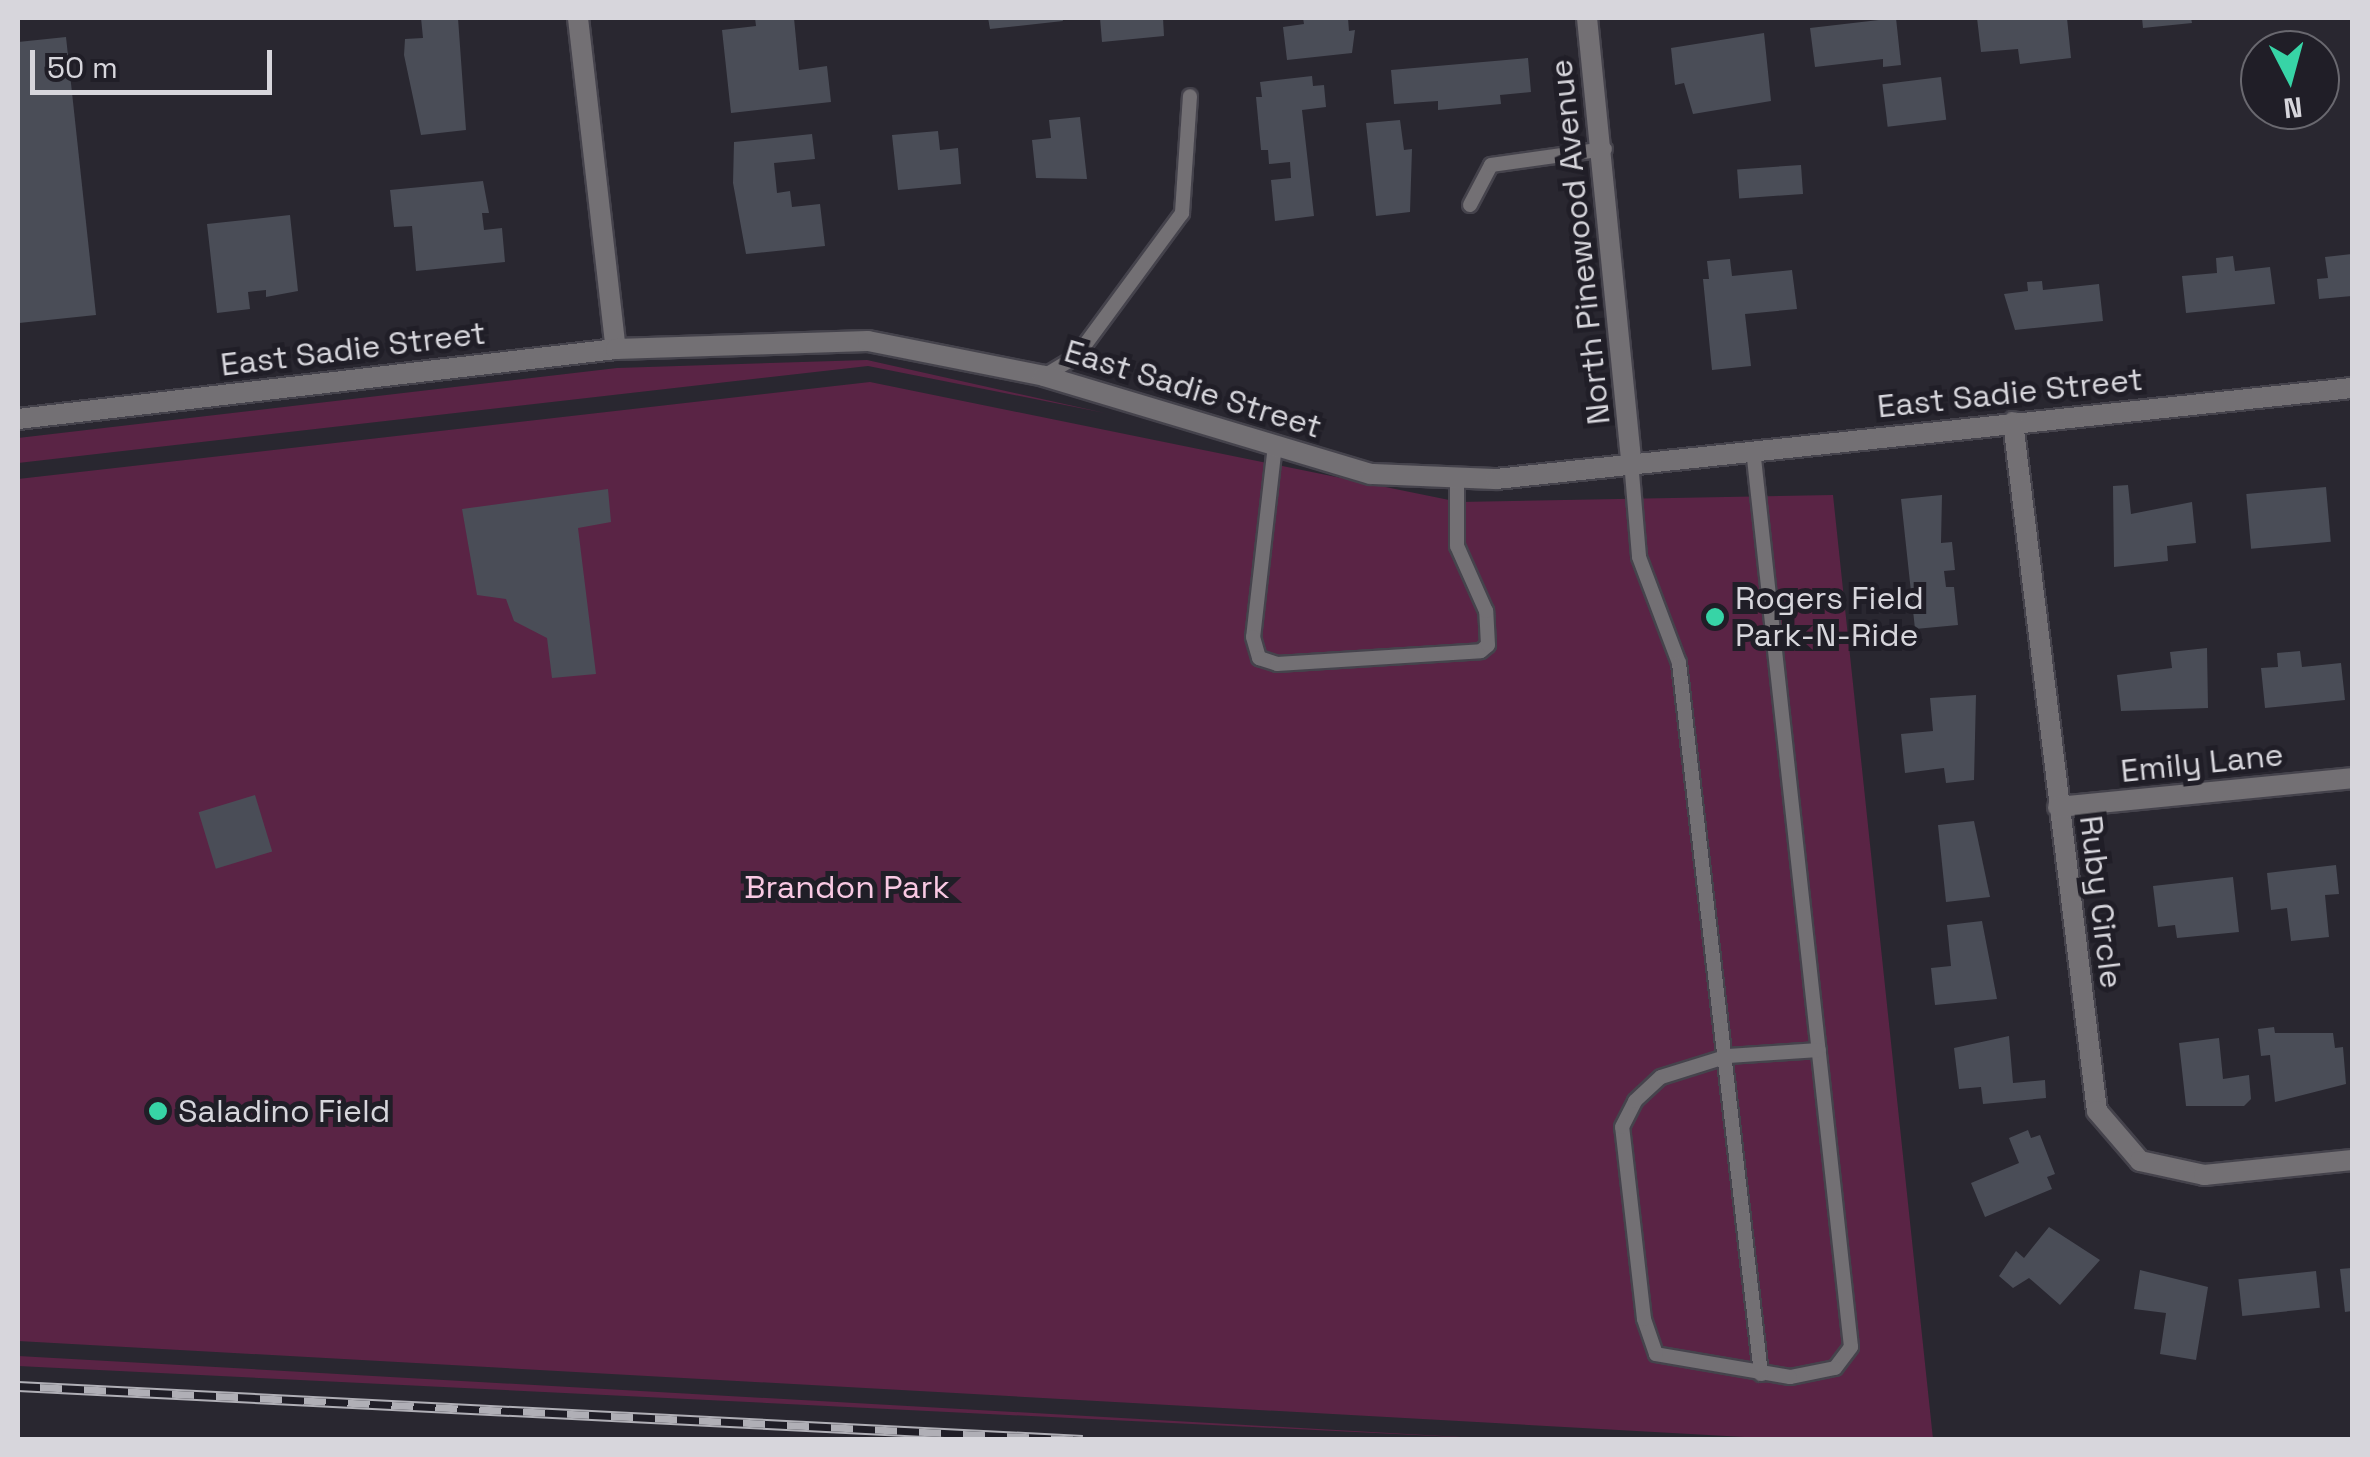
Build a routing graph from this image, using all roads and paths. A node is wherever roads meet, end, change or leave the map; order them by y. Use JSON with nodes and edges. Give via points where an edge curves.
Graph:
{"nodes":[{"id":1,"x":578,"y":18,"type":"edge"},
{"id":2,"x":1588,"y":18,"type":"edge"},
{"id":3,"x":1190,"y":96,"type":"dead end"},
{"id":4,"x":1605,"y":149,"type":"junction"},
{"id":5,"x":1470,"y":205,"type":"dead end"},
{"id":6,"x":616,"y":349,"type":"junction"},
{"id":7,"x":1044,"y":376,"type":"junction"},
{"id":8,"x":2352,"y":388,"type":"edge"},
{"id":9,"x":18,"y":419,"type":"edge"},
{"id":10,"x":2012,"y":422,"type":"junction"},
{"id":11,"x":1275,"y":445,"type":"junction"},
{"id":12,"x":1754,"y":449,"type":"junction"},
{"id":13,"x":1631,"y":461,"type":"junction"},
{"id":14,"x":1457,"y":478,"type":"junction"},
{"id":15,"x":2352,"y":778,"type":"edge"},
{"id":16,"x":2058,"y":807,"type":"junction"},
{"id":17,"x":1818,"y":1050,"type":"junction"},
{"id":18,"x":1728,"y":1056,"type":"junction"},
{"id":19,"x":2352,"y":1160,"type":"edge"},
{"id":20,"x":1761,"y":1374,"type":"junction"}],
"edges":[{"from":1,"to":6,"type":"street"},
{"from":2,"to":4,"type":"street","name":"North Pinewood Avenue"},
{"from":3,"to":7,"type":"lane","via":[[1182,213],[1076,357]]},
{"from":4,"to":5,"type":"lane","via":[[1491,166]]},
{"from":4,"to":13,"type":"street","name":"North Pinewood Avenue"},
{"from":6,"to":7,"type":"street","name":"East Sadie Street","via":[[868,341]]},
{"from":6,"to":9,"type":"street","name":"East Sadie Street"},
{"from":7,"to":11,"type":"street","name":"East Sadie Street"},
{"from":8,"to":10,"type":"street","name":"East Sadie Street"},
{"from":10,"to":12,"type":"street","name":"East Sadie Street"},
{"from":10,"to":16,"type":"street","name":"Ruby Circle"},
{"from":11,"to":14,"type":"street","name":"East Sadie Street","via":[[1371,474]]},
{"from":11,"to":14,"type":"lane","via":[[1266,480],[1253,648],[1277,664],[1481,652],[1488,645],[1486,611],[1457,546]]},
{"from":12,"to":13,"type":"street","name":"East Sadie Street"},
{"from":12,"to":17,"type":"lane"},
{"from":13,"to":14,"type":"street","name":"East Sadie Street"},
{"from":13,"to":18,"type":"lane","via":[[1639,557],[1680,663],[1706,925]]},
{"from":15,"to":16,"type":"street","name":"Emily Lane"},
{"from":16,"to":19,"type":"street","name":"Ruby Circle","via":[[2098,1111],[2140,1161],[2204,1174]]},
{"from":17,"to":18,"type":"lane"},
{"from":17,"to":20,"type":"lane","via":[[1851,1347],[1836,1368],[1790,1377]]},
{"from":18,"to":20,"type":"lane"},
{"from":18,"to":20,"type":"lane","via":[[1661,1077],[1635,1101],[1622,1126],[1644,1319],[1656,1354]]}]}
